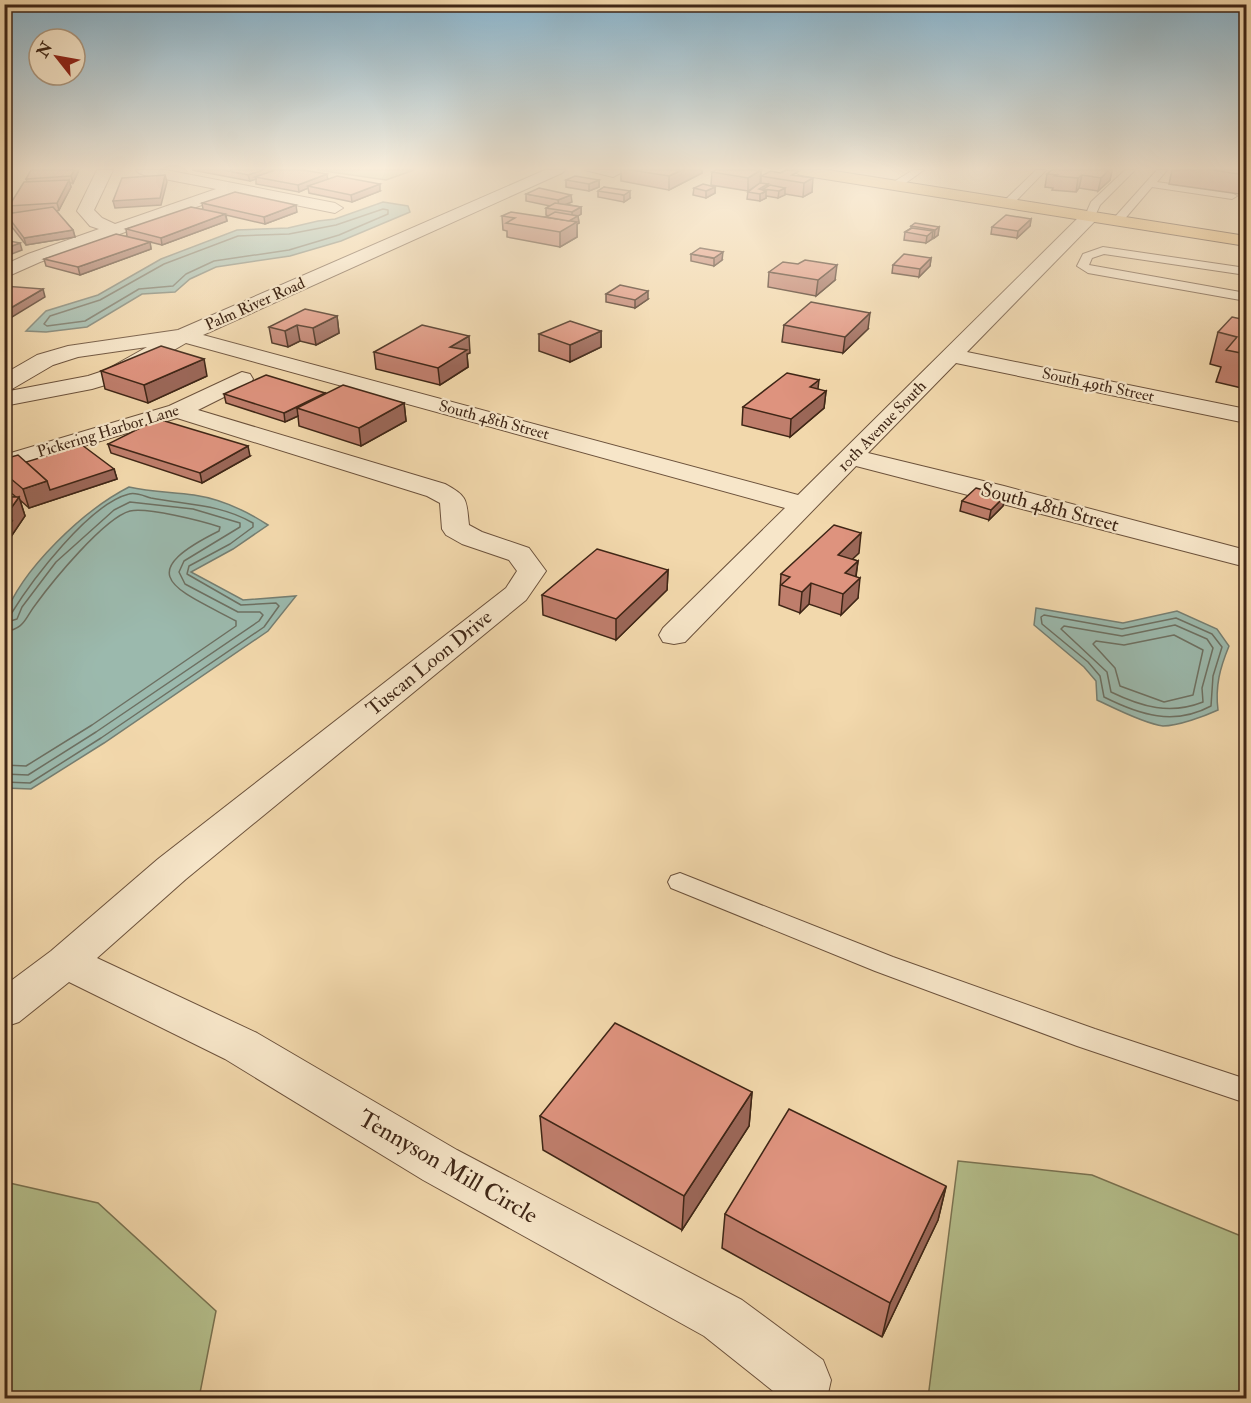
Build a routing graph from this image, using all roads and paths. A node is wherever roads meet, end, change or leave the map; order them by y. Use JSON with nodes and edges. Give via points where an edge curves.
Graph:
{"nodes":[{"id":1,"x":99,"y":235,"type":"edge"},
{"id":2,"x":409,"y":235,"type":"edge"},
{"id":3,"x":1070,"y":235,"type":"edge"},
{"id":4,"x":1212,"y":235,"type":"edge"},
{"id":5,"x":1246,"y":241,"type":"edge"},
{"id":6,"x":1246,"y":271,"type":"edge"},
{"id":7,"x":4,"y":272,"type":"edge"},
{"id":8,"x":1246,"y":297,"type":"edge"},
{"id":9,"x":183,"y":336,"type":"junction"},
{"id":10,"x":950,"y":355,"type":"junction"},
{"id":11,"x":242,"y":379,"type":"dead end"},
{"id":12,"x":13,"y":389,"type":"edge"},
{"id":13,"x":177,"y":411,"type":"junction"},
{"id":14,"x":1246,"y":416,"type":"edge"},
{"id":15,"x":852,"y":457,"type":"junction"},
{"id":16,"x":4,"y":463,"type":"edge"},
{"id":17,"x":805,"y":505,"type":"junction"},
{"id":18,"x":1246,"y":559,"type":"edge"},
{"id":19,"x":674,"y":635,"type":"dead end"},
{"id":20,"x":680,"y":882,"type":"dead end"},
{"id":21,"x":66,"y":962,"type":"junction"},
{"id":22,"x":4,"y":1010,"type":"edge"},
{"id":23,"x":1246,"y":1091,"type":"edge"},
{"id":24,"x":800,"y":1398,"type":"edge"}],
"edges":[{"from":1,"to":7,"type":"street"},
{"from":2,"to":9,"type":"street","name":"Palm River Road"},
{"from":3,"to":10,"type":"street","name":"10th Avenue South"},
{"from":4,"to":5,"type":"main road"},
{"from":6,"to":8,"type":"lane","via":[[1103,250],[1087,256],[1083,266]]},
{"from":9,"to":12,"type":"street","name":"Palm River Road","via":[[114,375],[92,382]]},
{"from":9,"to":12,"type":"street","name":"Palm River Road","via":[[76,351],[45,360]]},
{"from":9,"to":17,"type":"street","name":"South 48th Street"},
{"from":10,"to":14,"type":"street","name":"South 49th Street"},
{"from":10,"to":15,"type":"street","name":"10th Avenue South"},
{"from":11,"to":13,"type":"street","name":"Pickering Harbor Lane"},
{"from":13,"to":16,"type":"street","name":"Pickering Harbor Lane"},
{"from":13,"to":21,"type":"street","name":"Tuscan Loon Drive","via":[[436,490],[453,499],[456,529],[519,554],[532,571],[516,594],[172,869]]},
{"from":15,"to":17,"type":"street","name":"10th Avenue South"},
{"from":15,"to":18,"type":"street","name":"South 48th Street"},
{"from":17,"to":19,"type":"street","name":"10th Avenue South"},
{"from":20,"to":23,"type":"lane","via":[[884,964]]},
{"from":21,"to":22,"type":"street","name":"Tuscan Loon Drive"},
{"from":21,"to":24,"type":"street","name":"Tennyson Mill Circle","via":[[241,1046],[440,1165],[723,1318],[803,1380]]}]}
